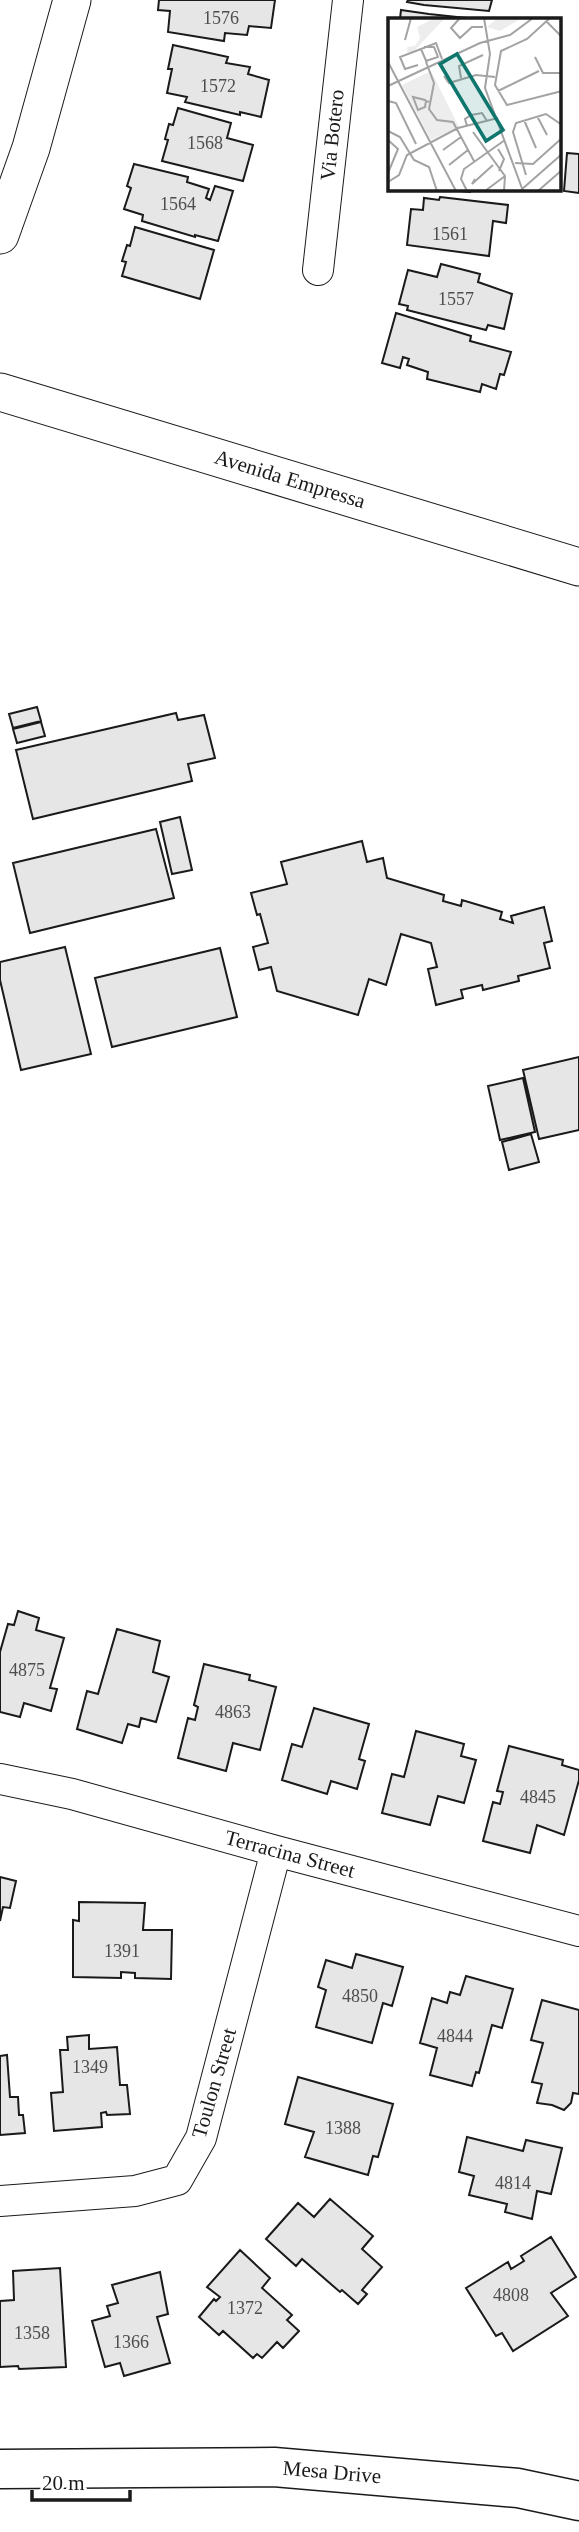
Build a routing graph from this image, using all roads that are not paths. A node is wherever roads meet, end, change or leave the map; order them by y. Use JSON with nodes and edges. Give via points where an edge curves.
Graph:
{"nodes":[{"id":1,"x":72,"y":0,"type":"edge"},
{"id":2,"x":348,"y":0,"type":"edge"},
{"id":3,"x":0,"y":235,"type":"edge"},
{"id":4,"x":318,"y":270,"type":"dead end"},
{"id":5,"x":0,"y":392,"type":"edge"},
{"id":6,"x":579,"y":567,"type":"edge"},
{"id":7,"x":0,"y":1779,"type":"edge"},
{"id":8,"x":276,"y":1851,"type":"junction"},
{"id":9,"x":579,"y":1930,"type":"edge"},
{"id":10,"x":0,"y":2201,"type":"edge"},
{"id":11,"x":0,"y":2469,"type":"edge"},
{"id":12,"x":579,"y":2501,"type":"edge"}],
"edges":[{"from":1,"to":3,"type":"street","via":[[31,148]]},
{"from":2,"to":4,"type":"street","name":"Via Botero"},
{"from":5,"to":6,"type":"street","name":"Avenida Empressa"},
{"from":7,"to":8,"type":"street","name":"Terracina Street","via":[[72,1794]]},
{"from":8,"to":9,"type":"street","name":"Terracina Street"},
{"from":8,"to":10,"type":"street","name":"Toulon Street","via":[[201,2138],[177,2180],[135,2191]]},
{"from":11,"to":12,"type":"main road","name":"Mesa Drive","via":[[274,2467],[518,2488]]}]}
